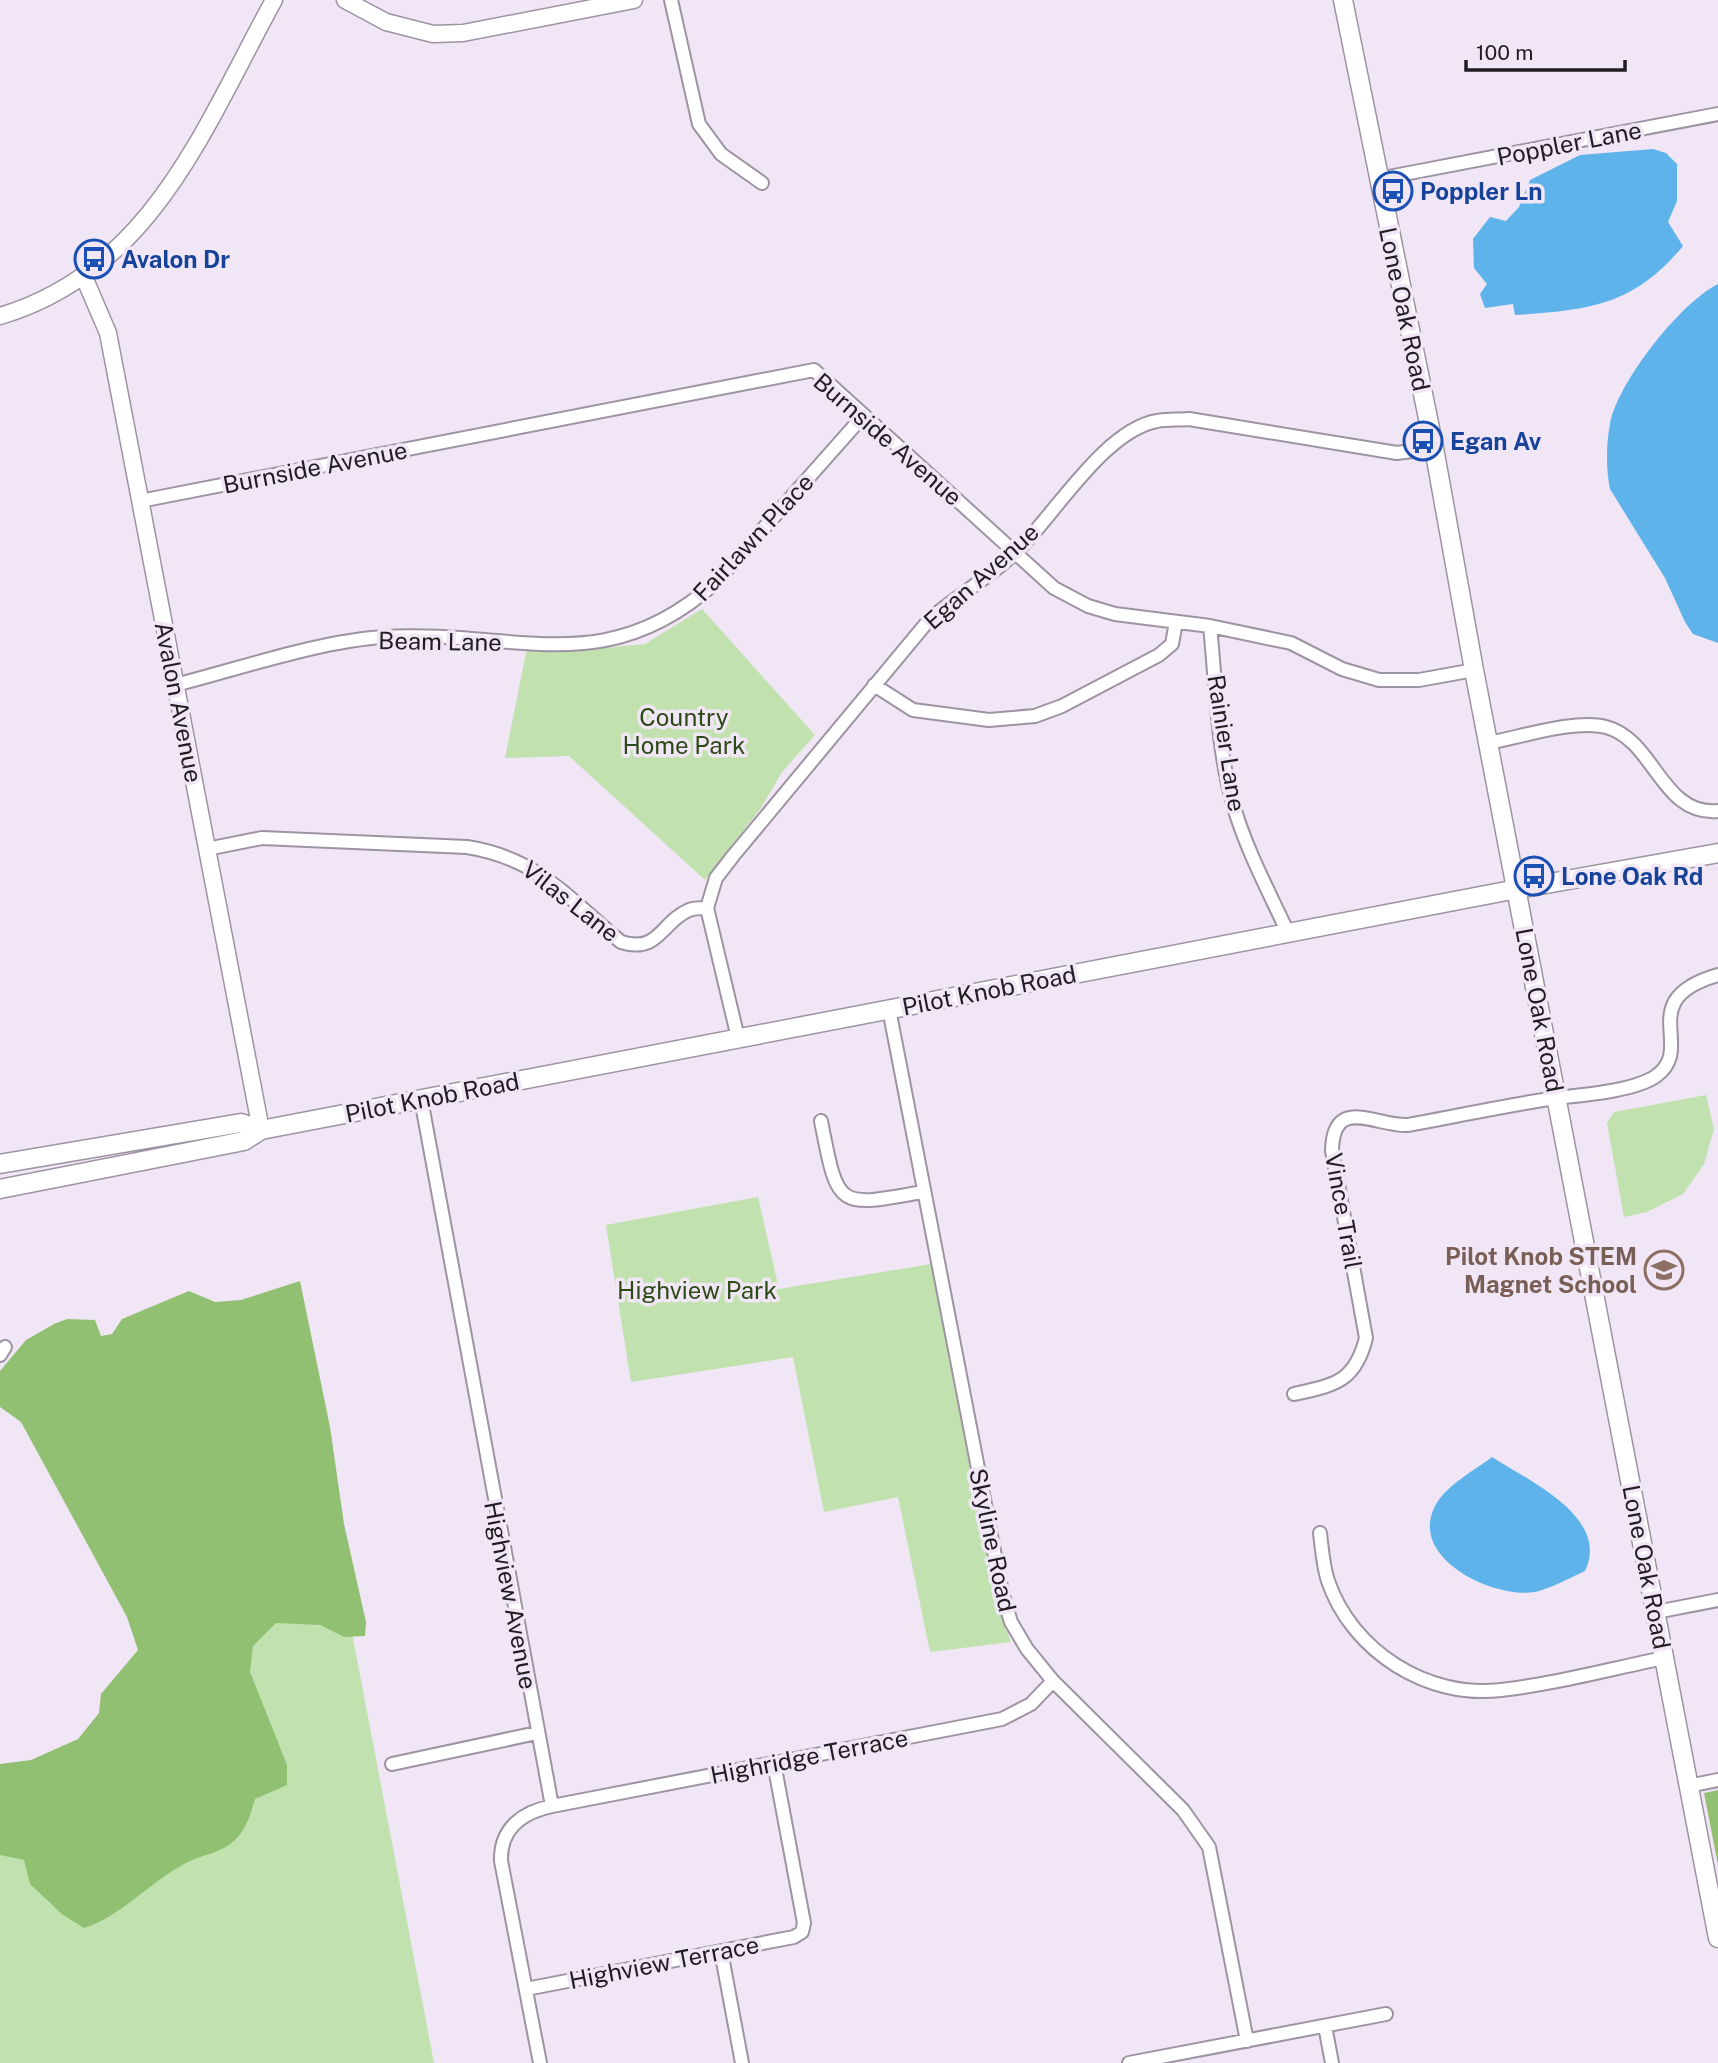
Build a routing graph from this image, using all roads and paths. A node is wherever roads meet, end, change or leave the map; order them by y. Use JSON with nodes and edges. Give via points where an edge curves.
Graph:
{"nodes":[{"id":1,"x":274,"y":0,"type":"edge"},
{"id":2,"x":345,"y":0,"type":"edge"},
{"id":3,"x":634,"y":0,"type":"edge"},
{"id":4,"x":671,"y":0,"type":"edge"},
{"id":5,"x":1343,"y":0,"type":"edge"},
{"id":6,"x":1718,"y":114,"type":"edge"},
{"id":7,"x":1378,"y":179,"type":"junction"},
{"id":8,"x":762,"y":183,"type":"dead end"},
{"id":9,"x":84,"y":277,"type":"junction"},
{"id":10,"x":0,"y":317,"type":"edge"},
{"id":11,"x":864,"y":415,"type":"junction"},
{"id":12,"x":1434,"y":448,"type":"junction"},
{"id":13,"x":140,"y":500,"type":"junction"},
{"id":14,"x":1016,"y":552,"type":"junction"},
{"id":15,"x":1176,"y":622,"type":"junction"},
{"id":16,"x":1210,"y":626,"type":"junction"},
{"id":17,"x":626,"y":637,"type":"joint"},
{"id":18,"x":1474,"y":670,"type":"junction"},
{"id":19,"x":176,"y":685,"type":"junction"},
{"id":20,"x":874,"y":685,"type":"junction"},
{"id":21,"x":1488,"y":743,"type":"junction"},
{"id":22,"x":1718,"y":811,"type":"edge"},
{"id":23,"x":207,"y":849,"type":"junction"},
{"id":24,"x":1718,"y":853,"type":"edge"},
{"id":25,"x":1517,"y":889,"type":"junction"},
{"id":26,"x":706,"y":908,"type":"junction"},
{"id":27,"x":1288,"y":933,"type":"junction"},
{"id":28,"x":1718,"y":975,"type":"edge"},
{"id":29,"x":889,"y":1009,"type":"junction"},
{"id":30,"x":738,"y":1038,"type":"junction"},
{"id":31,"x":1557,"y":1098,"type":"junction"},
{"id":32,"x":421,"y":1099,"type":"junction"},
{"id":33,"x":821,"y":1121,"type":"dead end"},
{"id":34,"x":261,"y":1130,"type":"junction"},
{"id":35,"x":161,"y":1137,"type":"junction"},
{"id":36,"x":165,"y":1157,"type":"junction"},
{"id":37,"x":0,"y":1164,"type":"edge"},
{"id":38,"x":0,"y":1189,"type":"edge"},
{"id":39,"x":923,"y":1192,"type":"junction"},
{"id":40,"x":1294,"y":1394,"type":"dead end"},
{"id":41,"x":1320,"y":1533,"type":"dead end"},
{"id":42,"x":1718,"y":1600,"type":"edge"},
{"id":43,"x":1656,"y":1612,"type":"junction"},
{"id":44,"x":1664,"y":1658,"type":"junction"},
{"id":45,"x":1053,"y":1681,"type":"junction"},
{"id":46,"x":537,"y":1734,"type":"junction"},
{"id":47,"x":774,"y":1763,"type":"junction"},
{"id":48,"x":392,"y":1764,"type":"dead end"},
{"id":49,"x":1718,"y":1780,"type":"edge"},
{"id":50,"x":1688,"y":1786,"type":"junction"},
{"id":51,"x":552,"y":1806,"type":"junction"},
{"id":52,"x":1718,"y":1938,"type":"edge"},
{"id":53,"x":721,"y":1951,"type":"junction"},
{"id":54,"x":526,"y":1989,"type":"junction"},
{"id":55,"x":1386,"y":2014,"type":"dead end"},
{"id":56,"x":1325,"y":2026,"type":"junction"},
{"id":57,"x":1247,"y":2040,"type":"junction"},
{"id":58,"x":1163,"y":2060,"type":"edge"},
{"id":59,"x":540,"y":2063,"type":"edge"},
{"id":60,"x":742,"y":2063,"type":"edge"},
{"id":61,"x":1129,"y":2063,"type":"edge"},
{"id":62,"x":1332,"y":2063,"type":"edge"}],
"edges":[{"from":1,"to":9,"type":"street","via":[[168,192],[127,242]]},
{"from":2,"to":3,"type":"street","via":[[386,22],[433,34],[463,33]]},
{"from":4,"to":8,"type":"street","via":[[699,124],[721,154]]},
{"from":5,"to":7,"type":"main road","name":"Lone Oak Road"},
{"from":6,"to":7,"type":"street","name":"Poppler Lane"},
{"from":7,"to":12,"type":"main road","name":"Lone Oak Road"},
{"from":9,"to":10,"type":"street","via":[[25,309]]},
{"from":9,"to":13,"type":"street","name":"Avalon Avenue","via":[[108,333]]},
{"from":11,"to":13,"type":"street","name":"Burnside Avenue","via":[[814,370]]},
{"from":11,"to":14,"type":"street","name":"Burnside Avenue"},
{"from":11,"to":17,"type":"street","name":"Fairlawn Place","via":[[716,581],[667,619]]},
{"from":12,"to":14,"type":"street","name":"Egan Avenue","via":[[1396,453],[1189,419],[1157,421],[1134,429],[1113,444]]},
{"from":12,"to":18,"type":"main road","name":"Lone Oak Road"},
{"from":13,"to":19,"type":"street","name":"Avalon Avenue"},
{"from":14,"to":15,"type":"street","name":"Burnside Avenue","via":[[1054,587],[1088,606]]},
{"from":14,"to":20,"type":"street","name":"Egan Avenue","via":[[929,620]]},
{"from":15,"to":16,"type":"street","name":"Burnside Avenue"},
{"from":15,"to":20,"type":"street","via":[[1172,644],[1159,655],[1035,716],[989,720],[913,710]]},
{"from":16,"to":18,"type":"street","name":"Burnside Avenue","via":[[1291,643],[1342,669],[1378,680],[1419,680]]},
{"from":16,"to":27,"type":"street","name":"Rainier Lane","via":[[1223,755],[1233,802],[1248,848]]},
{"from":17,"to":19,"type":"street","name":"Beam Lane","via":[[596,644],[551,645],[428,636],[380,638]]},
{"from":18,"to":21,"type":"main road","name":"Lone Oak Road"},
{"from":19,"to":23,"type":"street","name":"Avalon Avenue"},
{"from":20,"to":26,"type":"street","name":"Egan Avenue","via":[[722,871]]},
{"from":21,"to":22,"type":"street","via":[[1583,725],[1608,727],[1631,742],[1681,802],[1697,811]]},
{"from":21,"to":25,"type":"main road","name":"Lone Oak Road"},
{"from":23,"to":26,"type":"street","name":"Vilas Lane","via":[[262,838],[493,851],[542,874],[621,942],[635,947],[653,941],[690,909]]},
{"from":23,"to":34,"type":"street","name":"Avalon Avenue"},
{"from":24,"to":25,"type":"main road","name":"Pilot Knob Road"},
{"from":25,"to":27,"type":"main road","name":"Pilot Knob Road"},
{"from":25,"to":31,"type":"main road","name":"Lone Oak Road"},
{"from":26,"to":30,"type":"street"},
{"from":27,"to":29,"type":"main road","name":"Pilot Knob Road"},
{"from":28,"to":31,"type":"street","via":[[1694,984],[1672,1003],[1668,1023],[1671,1054],[1655,1076]]},
{"from":29,"to":30,"type":"main road","name":"Pilot Knob Road"},
{"from":29,"to":39,"type":"street","name":"Skyline Road"},
{"from":30,"to":32,"type":"main road","name":"Pilot Knob Road"},
{"from":31,"to":40,"type":"street","name":"Vince Trail","via":[[1408,1125],[1362,1117],[1349,1117],[1339,1124],[1332,1134],[1332,1151],[1367,1338],[1362,1356],[1342,1380]]},
{"from":31,"to":43,"type":"main road","name":"Lone Oak Road"},
{"from":32,"to":34,"type":"main road","name":"Pilot Knob Road"},
{"from":32,"to":46,"type":"street","name":"Highview Avenue"},
{"from":33,"to":39,"type":"street","via":[[832,1178],[845,1197],[866,1203]]},
{"from":34,"to":35,"type":"main road","name":"Pilot Knob Road","via":[[241,1123]]},
{"from":34,"to":36,"type":"main road","name":"Pilot Knob Road","via":[[244,1141]]},
{"from":35,"to":36,"type":"street"},
{"from":35,"to":37,"type":"main road","name":"Pilot Knob Road"},
{"from":36,"to":38,"type":"main road","name":"Pilot Knob Road"},
{"from":39,"to":45,"type":"street","name":"Skyline Road","via":[[1002,1592],[1016,1631]]},
{"from":41,"to":44,"type":"street","via":[[1328,1581],[1350,1624],[1384,1658],[1426,1682],[1462,1690],[1500,1691]]},
{"from":42,"to":43,"type":"street"},
{"from":43,"to":44,"type":"main road","name":"Lone Oak Road"},
{"from":44,"to":50,"type":"main road","name":"Lone Oak Road"},
{"from":45,"to":47,"type":"street","name":"Highridge Terrace","via":[[1031,1704],[1002,1719]]},
{"from":45,"to":57,"type":"street","name":"Skyline Road","via":[[1183,1810],[1209,1847]]},
{"from":46,"to":48,"type":"street"},
{"from":46,"to":51,"type":"street","name":"Highview Avenue"},
{"from":47,"to":51,"type":"street","name":"Highridge Terrace"},
{"from":47,"to":53,"type":"street","name":"Highview Terrace","via":[[802,1932]]},
{"from":49,"to":50,"type":"street"},
{"from":50,"to":52,"type":"main road","name":"Lone Oak Road"},
{"from":51,"to":54,"type":"street","via":[[518,1818],[501,1847]]},
{"from":53,"to":54,"type":"street","name":"Highview Terrace"},
{"from":53,"to":60,"type":"street"},
{"from":54,"to":59,"type":"street"},
{"from":55,"to":56,"type":"street"},
{"from":56,"to":57,"type":"street"},
{"from":56,"to":62,"type":"street"},
{"from":57,"to":58,"type":"street"},
{"from":58,"to":61,"type":"street"}]}
